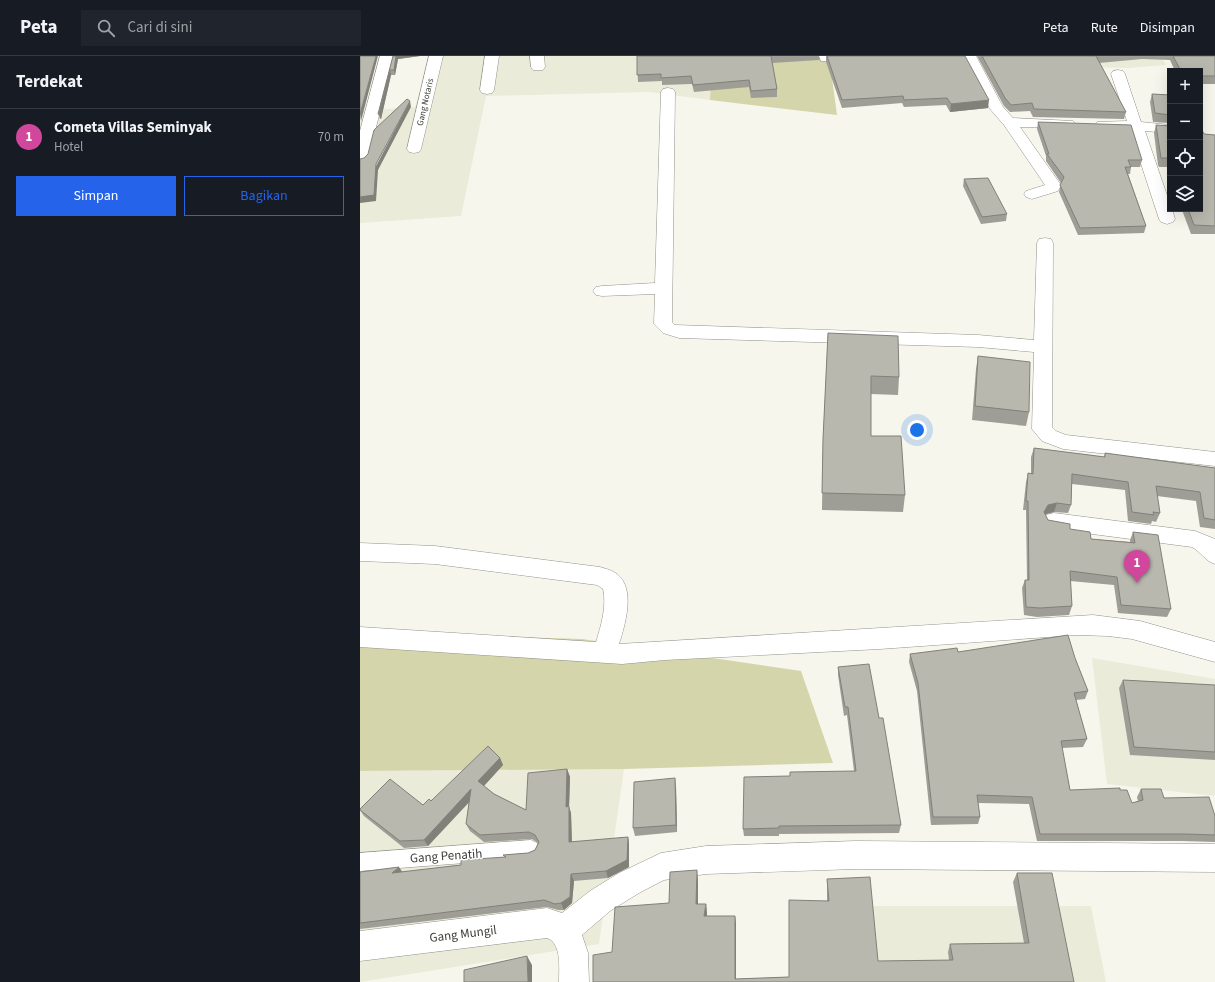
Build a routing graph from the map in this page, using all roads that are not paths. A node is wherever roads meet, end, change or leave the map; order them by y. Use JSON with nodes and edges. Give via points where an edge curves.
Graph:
{"nodes":[{"id":1,"x":388,"y":56,"type":"edge"},
{"id":2,"x":436,"y":56,"type":"edge"},
{"id":3,"x":492,"y":56,"type":"edge"},
{"id":4,"x":969,"y":56,"type":"edge"},
{"id":5,"x":1118,"y":74,"type":"dead end"},
{"id":6,"x":487,"y":90,"type":"dead end"},
{"id":7,"x":668,"y":92,"type":"dead end"},
{"id":8,"x":1009,"y":122,"type":"junction"},
{"id":9,"x":1136,"y":126,"type":"junction"},
{"id":10,"x":1167,"y":129,"type":"edge"},
{"id":11,"x":414,"y":149,"type":"dead end"},
{"id":12,"x":360,"y":159,"type":"edge"},
{"id":13,"x":1032,"y":194,"type":"dead end"},
{"id":14,"x":1167,"y":219,"type":"dead end"},
{"id":15,"x":1045,"y":243,"type":"dead end"},
{"id":16,"x":663,"y":288,"type":"junction"},
{"id":17,"x":602,"y":291,"type":"dead end"},
{"id":18,"x":1044,"y":348,"type":"junction"},
{"id":19,"x":1215,"y":459,"type":"edge"},
{"id":20,"x":1054,"y":521,"type":"edge"},
{"id":21,"x":360,"y":552,"type":"edge"},
{"id":22,"x":1215,"y":555,"type":"edge"},
{"id":23,"x":360,"y":637,"type":"edge"},
{"id":24,"x":604,"y":652,"type":"junction"},
{"id":25,"x":1215,"y":652,"type":"edge"},
{"id":26,"x":531,"y":849,"type":"dead end"},
{"id":27,"x":1215,"y":858,"type":"edge"},
{"id":28,"x":360,"y":862,"type":"edge"},
{"id":29,"x":563,"y":931,"type":"junction"},
{"id":30,"x":360,"y":946,"type":"edge"},
{"id":31,"x":574,"y":982,"type":"edge"}],
"edges":[{"from":1,"to":12,"type":"street"},
{"from":2,"to":11,"type":"street","name":"Gang Notaris"},
{"from":3,"to":6,"type":"street"},
{"from":4,"to":8,"type":"street","via":[[992,101]]},
{"from":5,"to":9,"type":"street"},
{"from":7,"to":16,"type":"street"},
{"from":8,"to":9,"type":"street"},
{"from":8,"to":13,"type":"street","via":[[1053,185],[1049,190]]},
{"from":9,"to":10,"type":"street"},
{"from":9,"to":14,"type":"street"},
{"from":15,"to":18,"type":"street"},
{"from":16,"to":17,"type":"street"},
{"from":16,"to":18,"type":"street","via":[[663,324],[679,332],[978,341]]},
{"from":18,"to":19,"type":"street","via":[[1042,429],[1049,436],[1063,442]]},
{"from":20,"to":22,"type":"street","via":[[1188,537],[1206,544]]},
{"from":21,"to":24,"type":"street","via":[[435,555],[600,576],[614,586],[616,594],[612,631]]},
{"from":23,"to":24,"type":"street"},
{"from":24,"to":25,"type":"street","via":[[622,654],[1077,625],[1110,626],[1139,631]]},
{"from":26,"to":28,"type":"lane","name":"Gang Penatih"},
{"from":27,"to":29,"type":"street","via":[[856,855],[706,860],[661,868],[642,877],[600,901]]},
{"from":29,"to":30,"type":"street","name":"Gang Mungil","via":[[558,926],[547,923]]},
{"from":29,"to":31,"type":"street","via":[[574,959]]}]}
